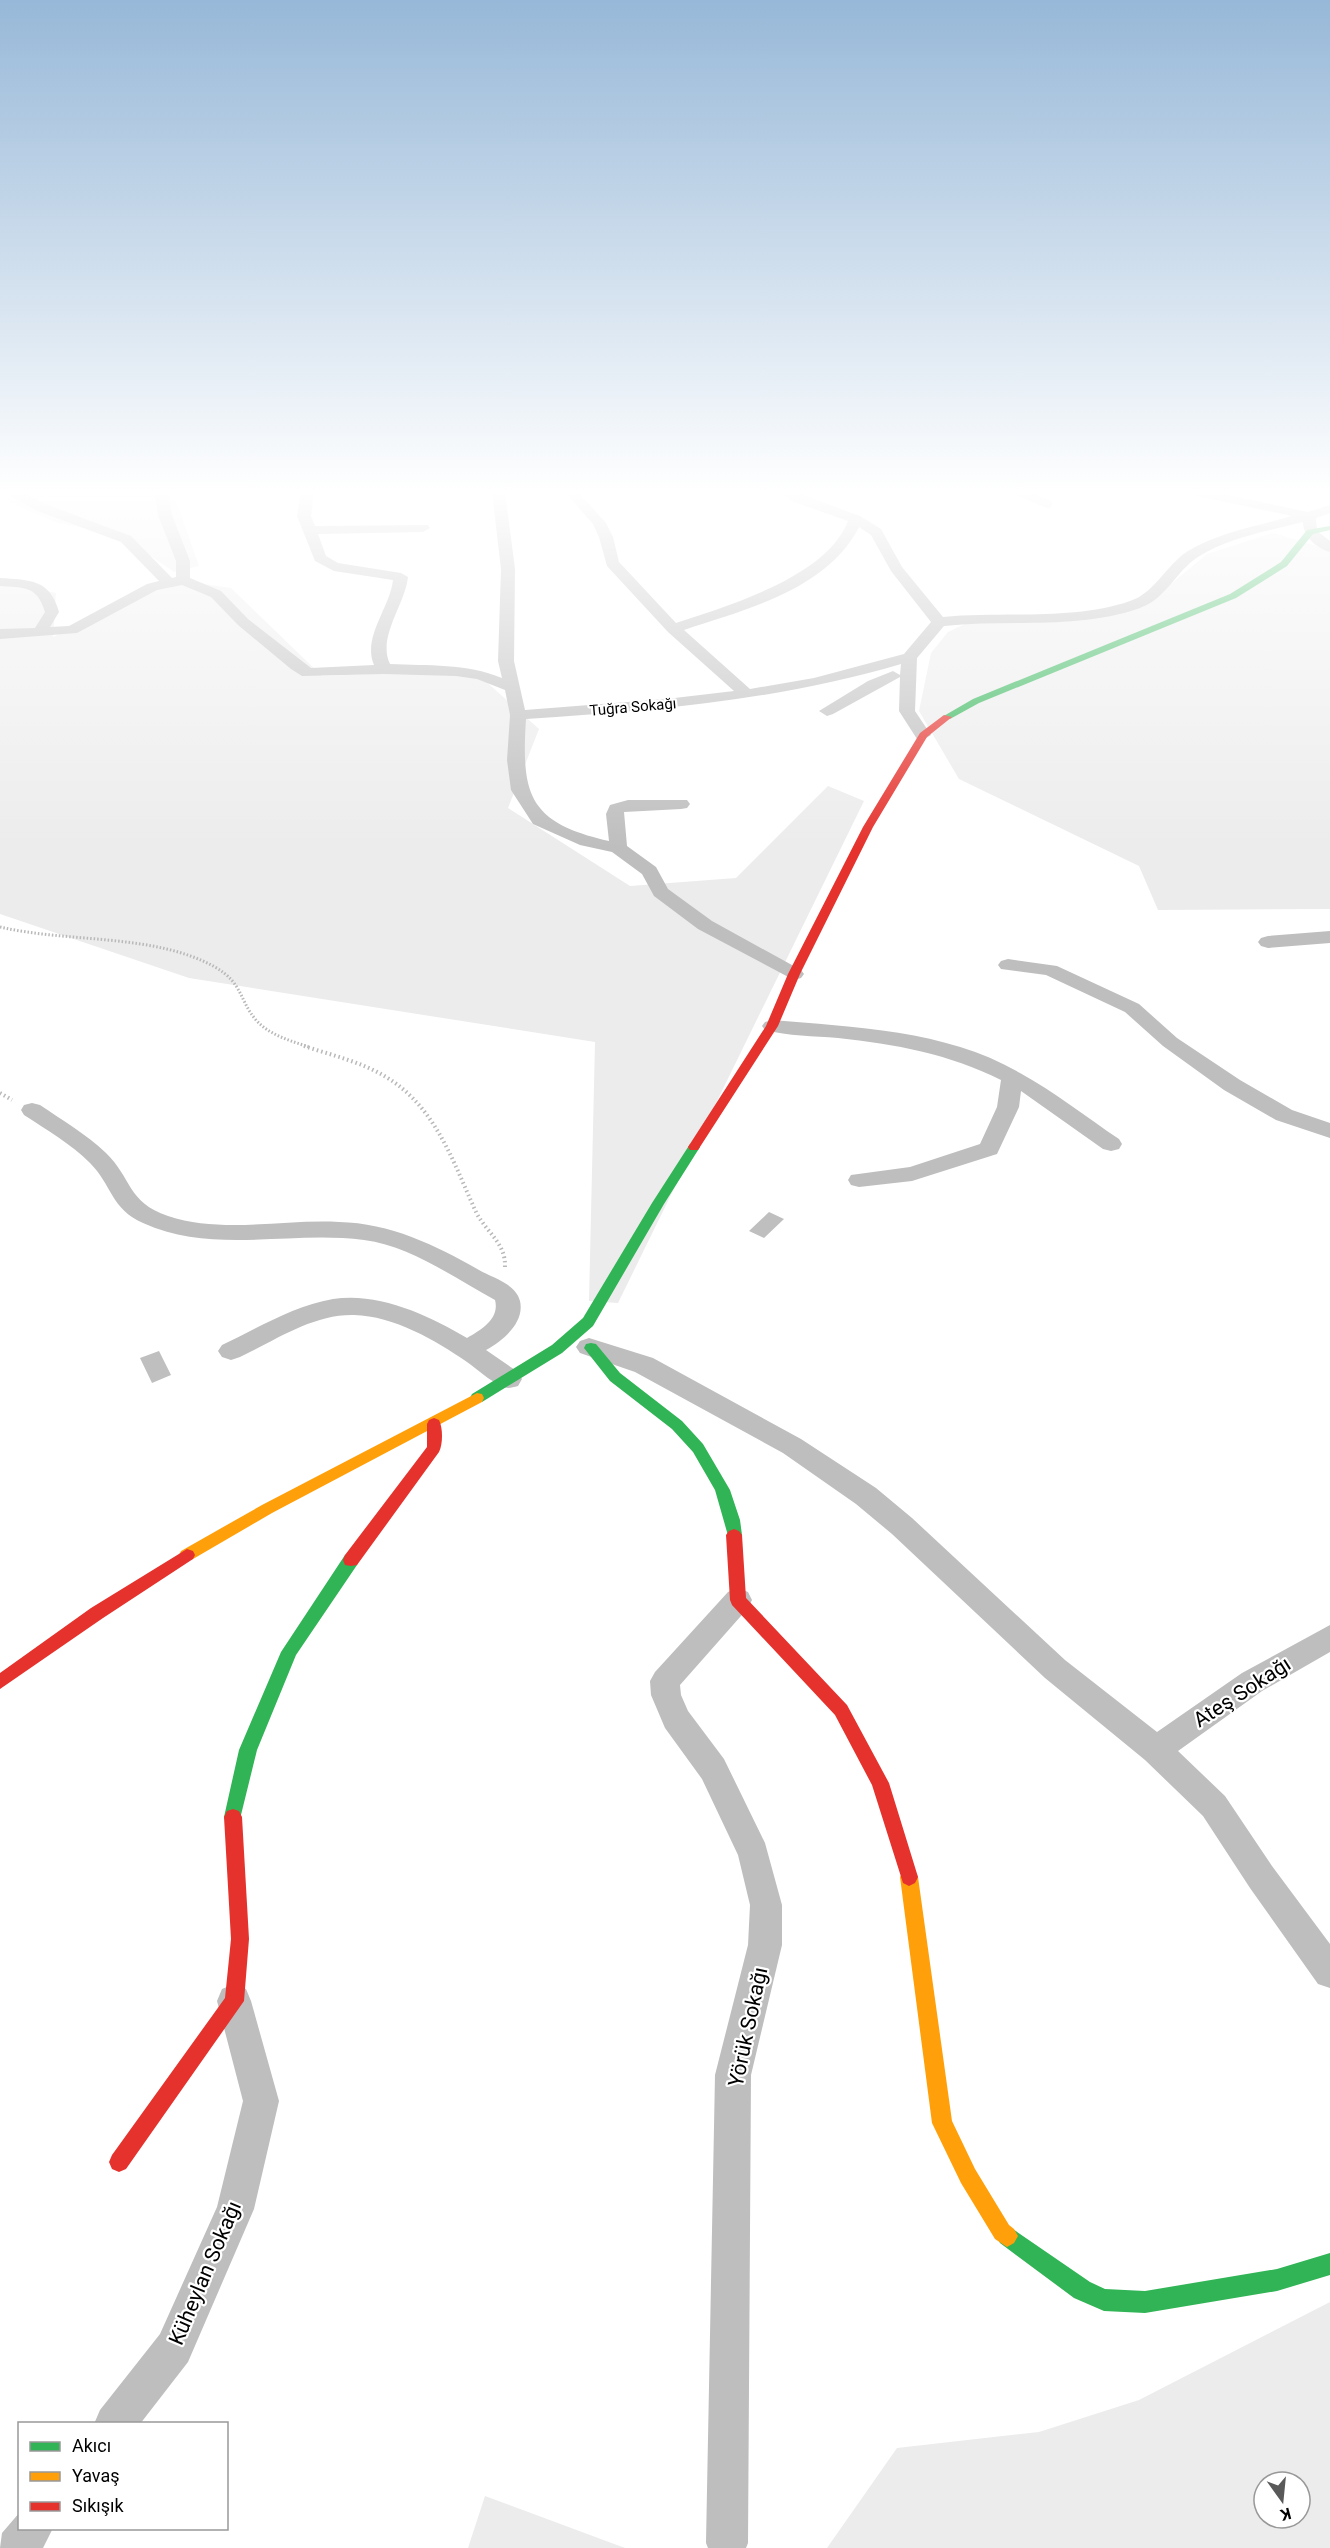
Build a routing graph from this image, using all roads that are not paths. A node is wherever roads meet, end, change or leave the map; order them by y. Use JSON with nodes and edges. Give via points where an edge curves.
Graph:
{"nodes":[{"id":1,"x":52,"y":611,"type":"edge"},
{"id":2,"x":108,"y":611,"type":"edge"},
{"id":3,"x":232,"y":611,"type":"edge"},
{"id":4,"x":392,"y":611,"type":"edge"},
{"id":5,"x":507,"y":611,"type":"edge"},
{"id":6,"x":656,"y":611,"type":"edge"},
{"id":7,"x":727,"y":611,"type":"edge"},
{"id":8,"x":930,"y":611,"type":"edge"},
{"id":9,"x":1094,"y":611,"type":"edge"},
{"id":10,"x":1196,"y":611,"type":"edge"},
{"id":11,"x":939,"y":622,"type":"junction"},
{"id":12,"x":673,"y":629,"type":"junction"},
{"id":13,"x":40,"y":631,"type":"junction"},
{"id":14,"x":0,"y":634,"type":"edge"},
{"id":15,"x":909,"y":663,"type":"junction"},
{"id":16,"x":384,"y":669,"type":"junction"},
{"id":17,"x":510,"y":687,"type":"junction"},
{"id":18,"x":747,"y":694,"type":"junction"},
{"id":19,"x":827,"y":711,"type":"dead end"},
{"id":20,"x":518,"y":715,"type":"junction"},
{"id":21,"x":923,"y":735,"type":"junction"},
{"id":22,"x":681,"y":804,"type":"dead end"},
{"id":23,"x":618,"y":848,"type":"junction"},
{"id":24,"x":1330,"y":937,"type":"edge"},
{"id":25,"x":1268,"y":942,"type":"dead end"},
{"id":26,"x":1008,"y":965,"type":"dead end"},
{"id":27,"x":794,"y":974,"type":"junction"},
{"id":28,"x":772,"y":1026,"type":"junction"},
{"id":29,"x":1012,"y":1076,"type":"junction"},
{"id":30,"x":32,"y":1110,"type":"dead end"},
{"id":31,"x":1330,"y":1131,"type":"edge"},
{"id":32,"x":1111,"y":1144,"type":"dead end"},
{"id":33,"x":859,"y":1180,"type":"dead end"},
{"id":34,"x":583,"y":1343,"type":"junction"},
{"id":35,"x":468,"y":1349,"type":"junction"},
{"id":36,"x":231,"y":1351,"type":"dead end"},
{"id":37,"x":509,"y":1379,"type":"junction"},
{"id":38,"x":434,"y":1424,"type":"junction"},
{"id":39,"x":738,"y":1600,"type":"junction"},
{"id":40,"x":1330,"y":1637,"type":"edge"},
{"id":41,"x":0,"y":1682,"type":"edge"},
{"id":42,"x":1156,"y":1750,"type":"junction"},
{"id":43,"x":1330,"y":1972,"type":"edge"},
{"id":44,"x":234,"y":2001,"type":"junction"},
{"id":45,"x":119,"y":2162,"type":"dead end"},
{"id":46,"x":1330,"y":2264,"type":"edge"},
{"id":47,"x":116,"y":2422,"type":"edge"},
{"id":48,"x":31,"y":2530,"type":"edge"},
{"id":49,"x":727,"y":2543,"type":"dead end"},
{"id":50,"x":16,"y":2548,"type":"edge"}],
"edges":[{"from":1,"to":13,"type":"street"},
{"from":2,"to":13,"type":"street","via":[[72,630]]},
{"from":3,"to":16,"type":"street","via":[[308,673]]},
{"from":4,"to":16,"type":"street","via":[[380,641],[378,661]]},
{"from":5,"to":17,"type":"street","via":[[506,661]]},
{"from":6,"to":12,"type":"street"},
{"from":7,"to":12,"type":"street"},
{"from":8,"to":11,"type":"street"},
{"from":9,"to":11,"type":"street","via":[[1051,618]]},
{"from":10,"to":21,"type":"street","via":[[976,701]]},
{"from":11,"to":15,"type":"street"},
{"from":12,"to":18,"type":"street"},
{"from":13,"to":14,"type":"street"},
{"from":15,"to":18,"type":"street","name":"Tuğra Sokağı"},
{"from":15,"to":19,"type":"street"},
{"from":15,"to":21,"type":"street","via":[[907,711]]},
{"from":16,"to":17,"type":"street","via":[[456,671],[481,675]]},
{"from":17,"to":20,"type":"street"},
{"from":18,"to":20,"type":"street","name":"Tuğra Sokağı","via":[[630,708]]},
{"from":20,"to":23,"type":"street","via":[[515,760],[520,790],[539,820],[586,841]]},
{"from":21,"to":27,"type":"street","via":[[868,826]]},
{"from":22,"to":23,"type":"street","via":[[628,805],[616,809]]},
{"from":23,"to":27,"type":"street","via":[[649,871],[661,892],[705,924]]},
{"from":24,"to":25,"type":"street"},
{"from":26,"to":31,"type":"street","via":[[1050,970],[1132,1008],[1170,1042],[1232,1085],[1284,1115]]},
{"from":27,"to":28,"type":"street"},
{"from":28,"to":29,"type":"street","via":[[912,1040]]},
{"from":28,"to":34,"type":"street","via":[[658,1203],[588,1322]]},
{"from":29,"to":32,"type":"street"},
{"from":29,"to":33,"type":"street","via":[[1008,1107],[989,1149],[912,1174]]},
{"from":30,"to":35,"type":"street","via":[[84,1145],[112,1173],[126,1202],[157,1220],[228,1235],[319,1229],[387,1236],[425,1251],[506,1295],[510,1311],[505,1321]]},
{"from":34,"to":37,"type":"street","via":[[553,1354]]},
{"from":34,"to":39,"type":"street","via":[[613,1376],[678,1426],[716,1476],[734,1530]]},
{"from":34,"to":42,"type":"street","via":[[644,1365],[761,1428],[832,1472],[902,1526],[1055,1669]]},
{"from":35,"to":36,"type":"street","via":[[406,1319],[350,1306],[317,1313]]},
{"from":35,"to":37,"type":"street"},
{"from":37,"to":38,"type":"street"},
{"from":38,"to":41,"type":"street","via":[[205,1544]]},
{"from":38,"to":44,"type":"street","via":[[434,1448],[333,1584],[289,1652],[248,1750],[233,1815],[240,1939]]},
{"from":39,"to":46,"type":"street","via":[[841,1710],[880,1783],[909,1877],[942,2123],[1002,2232],[1082,2290],[1104,2300],[1145,2302],[1276,2280]]},
{"from":39,"to":49,"type":"street","name":"Yörük Sokağı","via":[[664,1681],[676,1719],[713,1769],[754,1854],[766,1905],[765,1945],[733,2074]]},
{"from":40,"to":42,"type":"street","name":"Ateş Sokağı","via":[[1252,1682]]},
{"from":42,"to":43,"type":"street","via":[[1214,1806]]},
{"from":44,"to":45,"type":"street"},
{"from":44,"to":47,"type":"street","name":"Küheylan Sokağı","via":[[261,2101],[235,2209],[174,2348]]},
{"from":48,"to":50,"type":"street"}]}
